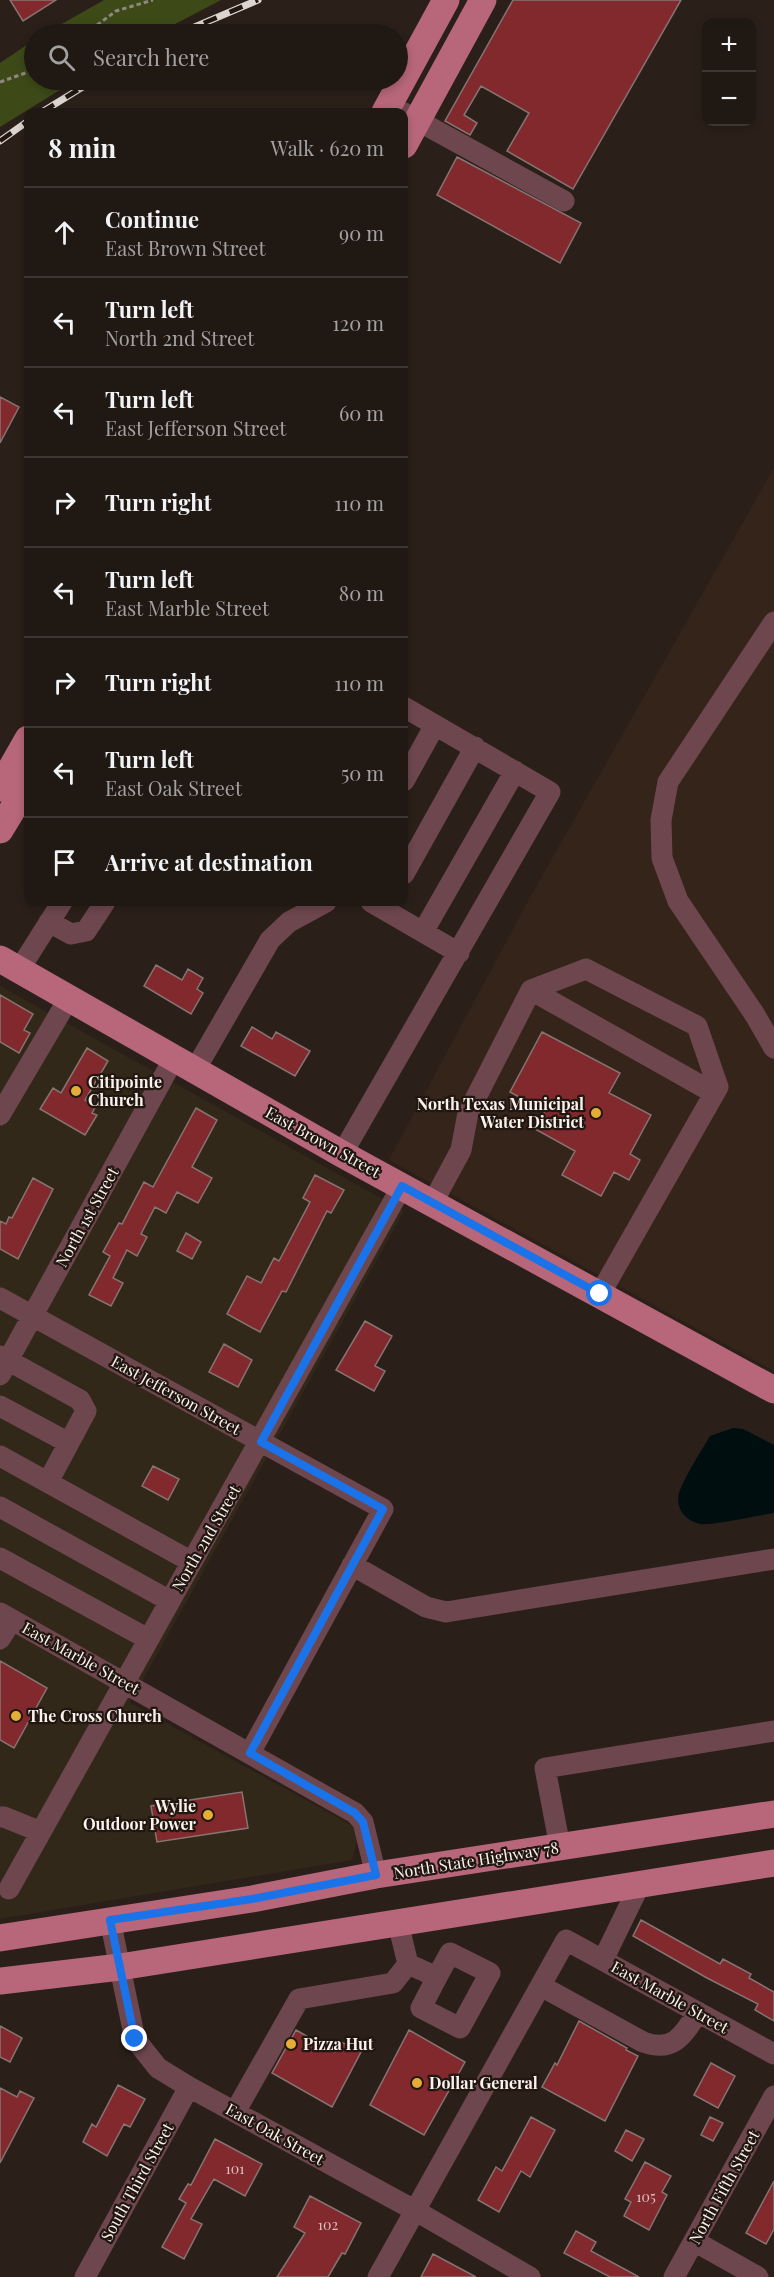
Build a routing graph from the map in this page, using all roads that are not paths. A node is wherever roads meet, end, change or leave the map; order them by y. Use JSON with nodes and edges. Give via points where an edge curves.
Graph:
{"nodes":[{"id":1,"x":446,"y":0,"type":"edge"},
{"id":2,"x":483,"y":0,"type":"edge"},
{"id":3,"x":401,"y":108,"type":"edge"},
{"id":4,"x":403,"y":108,"type":"edge"},
{"id":5,"x":408,"y":118,"type":"edge"},
{"id":6,"x":564,"y":201,"type":"dead end"},
{"id":7,"x":774,"y":622,"type":"edge"},
{"id":8,"x":408,"y":709,"type":"edge"},
{"id":9,"x":435,"y":725,"type":"junction"},
{"id":10,"x":24,"y":746,"type":"edge"},
{"id":11,"x":475,"y":747,"type":"junction"},
{"id":12,"x":515,"y":771,"type":"junction"},
{"id":13,"x":408,"y":774,"type":"edge"},
{"id":14,"x":0,"y":788,"type":"edge"},
{"id":15,"x":24,"y":791,"type":"edge"},
{"id":16,"x":0,"y":830,"type":"edge"},
{"id":17,"x":408,"y":867,"type":"edge"},
{"id":18,"x":59,"y":906,"type":"edge"},
{"id":19,"x":102,"y":906,"type":"edge"},
{"id":20,"x":319,"y":906,"type":"edge"},
{"id":21,"x":384,"y":906,"type":"edge"},
{"id":22,"x":49,"y":922,"type":"junction"},
{"id":23,"x":423,"y":932,"type":"junction"},
{"id":24,"x":459,"y":953,"type":"junction"},
{"id":25,"x":10,"y":964,"type":"edge"},
{"id":26,"x":531,"y":990,"type":"junction"},
{"id":27,"x":69,"y":998,"type":"junction"},
{"id":28,"x":774,"y":1048,"type":"edge"},
{"id":29,"x":185,"y":1064,"type":"junction"},
{"id":30,"x":714,"y":1093,"type":"junction"},
{"id":31,"x":0,"y":1115,"type":"edge"},
{"id":32,"x":342,"y":1154,"type":"junction"},
{"id":33,"x":402,"y":1186,"type":"junction"},
{"id":34,"x":433,"y":1202,"type":"junction"},
{"id":35,"x":600,"y":1294,"type":"junction"},
{"id":36,"x":0,"y":1298,"type":"edge"},
{"id":37,"x":33,"y":1316,"type":"junction"},
{"id":38,"x":3,"y":1364,"type":"edge"},
{"id":39,"x":774,"y":1390,"type":"edge"},
{"id":40,"x":0,"y":1406,"type":"edge"},
{"id":41,"x":261,"y":1442,"type":"junction"},
{"id":42,"x":69,"y":1443,"type":"junction"},
{"id":43,"x":0,"y":1456,"type":"edge"},
{"id":44,"x":48,"y":1482,"type":"junction"},
{"id":45,"x":0,"y":1507,"type":"edge"},
{"id":46,"x":0,"y":1558,"type":"edge"},
{"id":47,"x":774,"y":1559,"type":"edge"},
{"id":48,"x":192,"y":1562,"type":"junction"},
{"id":49,"x":352,"y":1565,"type":"junction"},
{"id":50,"x":170,"y":1601,"type":"junction"},
{"id":51,"x":6,"y":1616,"type":"edge"},
{"id":52,"x":0,"y":1639,"type":"edge"},
{"id":53,"x":148,"y":1639,"type":"junction"},
{"id":54,"x":124,"y":1682,"type":"junction"},
{"id":55,"x":774,"y":1731,"type":"edge"},
{"id":56,"x":250,"y":1753,"type":"junction"},
{"id":57,"x":774,"y":1814,"type":"edge"},
{"id":58,"x":0,"y":1818,"type":"edge"},
{"id":59,"x":41,"y":1832,"type":"junction"},
{"id":60,"x":560,"y":1847,"type":"junction"},
{"id":61,"x":774,"y":1863,"type":"edge"},
{"id":62,"x":376,"y":1875,"type":"junction"},
{"id":63,"x":640,"y":1884,"type":"junction"},
{"id":64,"x":9,"y":1890,"type":"dead end"},
{"id":65,"x":110,"y":1920,"type":"junction"},
{"id":66,"x":398,"y":1923,"type":"junction"},
{"id":67,"x":0,"y":1938,"type":"edge"},
{"id":68,"x":603,"y":1960,"type":"junction"},
{"id":69,"x":408,"y":1964,"type":"junction"},
{"id":70,"x":120,"y":1966,"type":"junction"},
{"id":71,"x":437,"y":1977,"type":"dead end"},
{"id":72,"x":0,"y":1981,"type":"edge"},
{"id":73,"x":541,"y":1986,"type":"junction"},
{"id":74,"x":698,"y":2012,"type":"junction"},
{"id":75,"x":774,"y":2054,"type":"edge"},
{"id":76,"x":189,"y":2087,"type":"junction"},
{"id":77,"x":774,"y":2096,"type":"edge"},
{"id":78,"x":235,"y":2112,"type":"junction"},
{"id":79,"x":416,"y":2211,"type":"junction"},
{"id":80,"x":694,"y":2241,"type":"junction"},
{"id":81,"x":85,"y":2277,"type":"edge"},
{"id":82,"x":378,"y":2277,"type":"edge"},
{"id":83,"x":530,"y":2277,"type":"edge"},
{"id":84,"x":674,"y":2277,"type":"edge"},
{"id":85,"x":758,"y":2277,"type":"edge"}],
"edges":[{"from":1,"to":3,"type":"main road"},
{"from":2,"to":4,"type":"main road"},
{"from":5,"to":6,"type":"street"},
{"from":7,"to":28,"type":"street","via":[[668,782],[661,820],[662,858],[678,901]]},
{"from":8,"to":9,"type":"street"},
{"from":9,"to":11,"type":"street"},
{"from":9,"to":13,"type":"street"},
{"from":10,"to":14,"type":"main road"},
{"from":11,"to":12,"type":"street"},
{"from":11,"to":17,"type":"street"},
{"from":12,"to":23,"type":"street"},
{"from":12,"to":24,"type":"street","via":[[550,792]]},
{"from":15,"to":16,"type":"main road"},
{"from":18,"to":22,"type":"street"},
{"from":19,"to":22,"type":"street","via":[[86,931],[71,934]]},
{"from":20,"to":29,"type":"street","name":"North 1st Street","via":[[289,922],[270,940]]},
{"from":21,"to":23,"type":"street"},
{"from":22,"to":25,"type":"street"},
{"from":23,"to":24,"type":"street"},
{"from":24,"to":32,"type":"street"},
{"from":25,"to":27,"type":"main road","name":"East Brown Street"},
{"from":26,"to":30,"type":"street"},
{"from":26,"to":30,"type":"street","via":[[586,969],[697,1026],[718,1087]]},
{"from":26,"to":34,"type":"street","via":[[468,1113],[461,1150]]},
{"from":27,"to":29,"type":"main road","name":"East Brown Street"},
{"from":27,"to":31,"type":"street"},
{"from":29,"to":32,"type":"main road","name":"East Brown Street"},
{"from":29,"to":37,"type":"street","name":"North 1st Street"},
{"from":30,"to":35,"type":"street"},
{"from":32,"to":33,"type":"main road","name":"East Brown Street"},
{"from":33,"to":34,"type":"main road","name":"East Brown Street"},
{"from":33,"to":41,"type":"street","name":"North 2nd Street"},
{"from":34,"to":35,"type":"main road","name":"East Brown Street"},
{"from":35,"to":39,"type":"main road","name":"East Brown Street"},
{"from":36,"to":37,"type":"street","name":"East Jefferson Street"},
{"from":37,"to":38,"type":"street","name":"North 1st Street"},
{"from":37,"to":41,"type":"street","name":"East Jefferson Street"},
{"from":38,"to":42,"type":"street","via":[[80,1400],[86,1411]]},
{"from":40,"to":42,"type":"street"},
{"from":41,"to":48,"type":"street","name":"North 2nd Street"},
{"from":41,"to":49,"type":"street","name":"East Jefferson Street","via":[[383,1509]]},
{"from":42,"to":44,"type":"street"},
{"from":43,"to":44,"type":"street"},
{"from":44,"to":48,"type":"street"},
{"from":45,"to":50,"type":"street"},
{"from":46,"to":53,"type":"street"},
{"from":47,"to":49,"type":"street","via":[[446,1612],[426,1608]]},
{"from":48,"to":50,"type":"street","name":"North 2nd Street"},
{"from":49,"to":56,"type":"street"},
{"from":50,"to":53,"type":"street","name":"North 2nd Street"},
{"from":51,"to":52,"type":"street"},
{"from":51,"to":54,"type":"street","name":"East Marble Street"},
{"from":53,"to":54,"type":"street","name":"North 2nd Street"},
{"from":54,"to":56,"type":"street","name":"East Marble Street"},
{"from":54,"to":59,"type":"street","name":"North 2nd Street"},
{"from":55,"to":60,"type":"street","via":[[545,1768]]},
{"from":56,"to":62,"type":"street","name":"East Marble Street","via":[[355,1813],[363,1822]]},
{"from":57,"to":60,"type":"main road","name":"North State Highway 78"},
{"from":58,"to":59,"type":"street"},
{"from":59,"to":64,"type":"street","name":"North 2nd Street"},
{"from":60,"to":62,"type":"main road","name":"North State Highway 78"},
{"from":61,"to":63,"type":"main road"},
{"from":62,"to":65,"type":"main road","name":"North State Highway 78"},
{"from":63,"to":66,"type":"main road"},
{"from":63,"to":68,"type":"street"},
{"from":65,"to":67,"type":"main road","name":"North State Highway 78"},
{"from":65,"to":70,"type":"street","name":"East Oak Street"},
{"from":66,"to":69,"type":"street"},
{"from":66,"to":70,"type":"main road"},
{"from":68,"to":73,"type":"street","name":"East Marble Street","via":[[567,1940]]},
{"from":68,"to":74,"type":"street","name":"East Marble Street"},
{"from":69,"to":71,"type":"street"},
{"from":69,"to":78,"type":"street","via":[[393,1983],[299,1999]]},
{"from":70,"to":72,"type":"main road"},
{"from":70,"to":76,"type":"street","name":"East Oak Street","via":[[135,2039],[158,2068]]},
{"from":73,"to":74,"type":"street","via":[[655,2047],[678,2040]]},
{"from":73,"to":79,"type":"street"},
{"from":74,"to":75,"type":"street","name":"East Marble Street"},
{"from":76,"to":78,"type":"street","name":"East Oak Street"},
{"from":76,"to":81,"type":"street","name":"South Third Street"},
{"from":77,"to":80,"type":"street","name":"North Fifth Street"},
{"from":78,"to":79,"type":"street","name":"East Oak Street"},
{"from":79,"to":82,"type":"street"},
{"from":79,"to":83,"type":"street","name":"East Oak Street"},
{"from":80,"to":84,"type":"street","name":"North Fifth Street"},
{"from":80,"to":85,"type":"street"}]}
